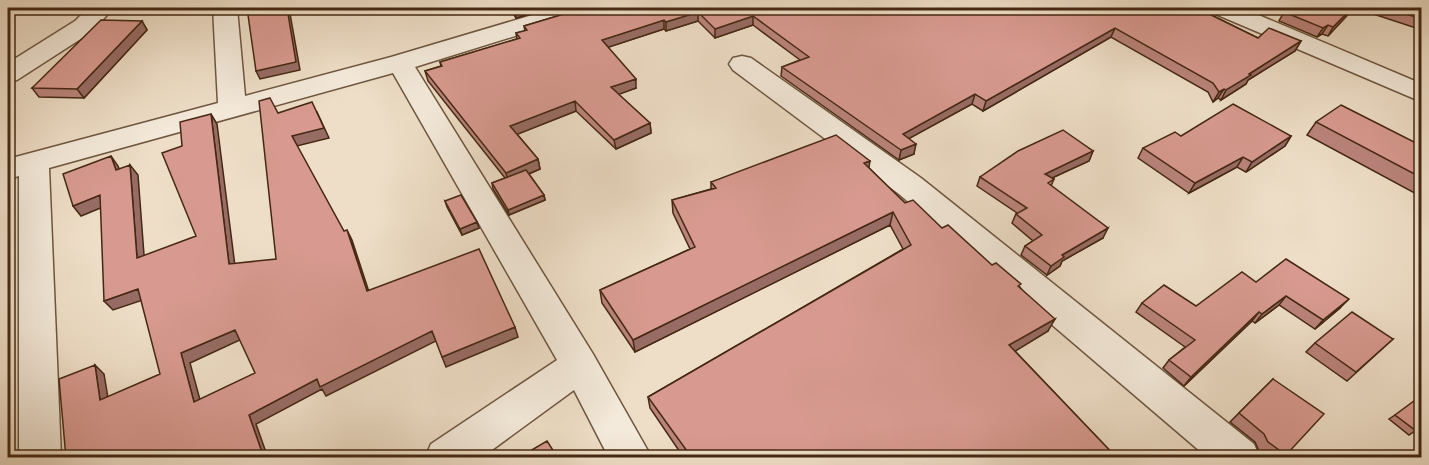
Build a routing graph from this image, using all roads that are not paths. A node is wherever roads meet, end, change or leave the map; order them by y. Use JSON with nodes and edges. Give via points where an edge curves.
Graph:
{"nodes":[{"id":1,"x":101,"y":8,"type":"edge"},
{"id":2,"x":225,"y":8,"type":"edge"},
{"id":3,"x":580,"y":8,"type":"edge"},
{"id":4,"x":1222,"y":8,"type":"edge"},
{"id":5,"x":400,"y":63,"type":"junction"},
{"id":6,"x":742,"y":64,"type":"dead end"},
{"id":7,"x":8,"y":74,"type":"edge"},
{"id":8,"x":1422,"y":94,"type":"edge"},
{"id":9,"x":232,"y":106,"type":"junction"},
{"id":10,"x":21,"y":165,"type":"edge"},
{"id":11,"x":580,"y":365,"type":"junction"},
{"id":12,"x":40,"y":457,"type":"edge"},
{"id":13,"x":446,"y":458,"type":"edge"},
{"id":14,"x":631,"y":458,"type":"edge"},
{"id":15,"x":1239,"y":458,"type":"edge"}],
"edges":[{"from":1,"to":7,"type":"street","via":[[84,26]]},
{"from":2,"to":9,"type":"street"},
{"from":3,"to":5,"type":"street"},
{"from":4,"to":8,"type":"street"},
{"from":5,"to":9,"type":"street"},
{"from":5,"to":11,"type":"street"},
{"from":6,"to":15,"type":"street","via":[[910,186]]},
{"from":9,"to":10,"type":"street"},
{"from":10,"to":12,"type":"street"},
{"from":11,"to":13,"type":"street"},
{"from":11,"to":14,"type":"street"}]}
